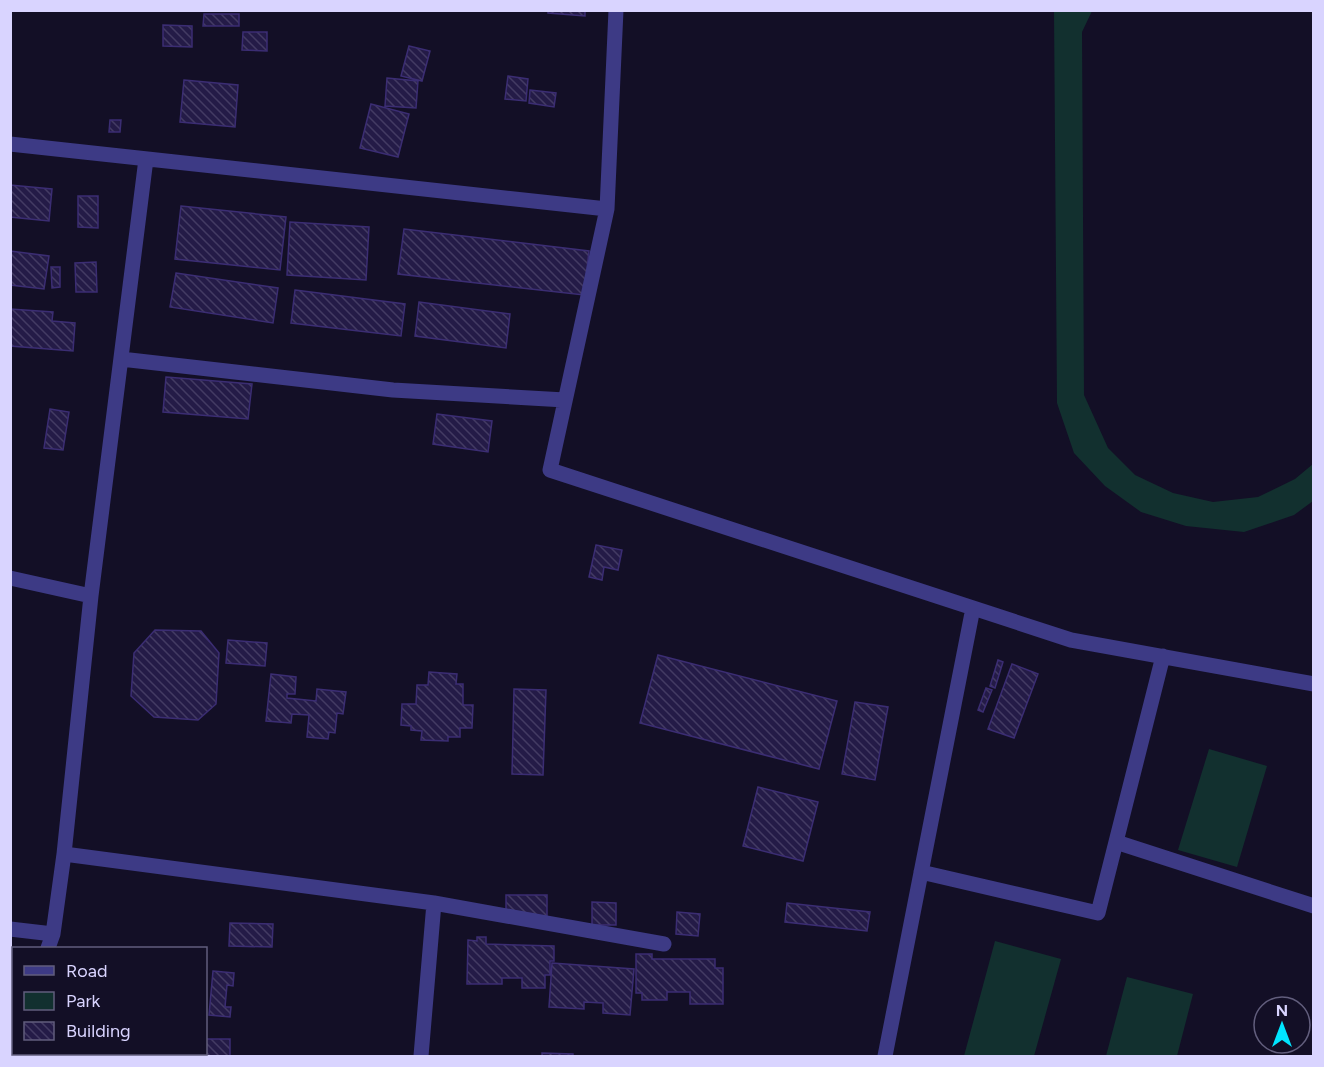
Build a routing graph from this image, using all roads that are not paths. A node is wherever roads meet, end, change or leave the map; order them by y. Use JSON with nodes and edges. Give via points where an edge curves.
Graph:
{"nodes":[{"id":1,"x":616,"y":10,"type":"edge"},
{"id":2,"x":10,"y":144,"type":"edge"},
{"id":3,"x":146,"y":159,"type":"junction"},
{"id":4,"x":607,"y":209,"type":"junction"},
{"id":5,"x":121,"y":359,"type":"junction"},
{"id":6,"x":565,"y":400,"type":"junction"},
{"id":7,"x":10,"y":579,"type":"edge"},
{"id":8,"x":92,"y":596,"type":"junction"},
{"id":9,"x":973,"y":608,"type":"junction"},
{"id":10,"x":1163,"y":656,"type":"junction"},
{"id":11,"x":1314,"y":684,"type":"edge"},
{"id":12,"x":1116,"y":842,"type":"junction"},
{"id":13,"x":64,"y":854,"type":"junction"},
{"id":14,"x":921,"y":872,"type":"junction"},
{"id":15,"x":434,"y":903,"type":"junction"},
{"id":16,"x":1314,"y":906,"type":"edge"},
{"id":17,"x":10,"y":929,"type":"edge"},
{"id":18,"x":50,"y":941,"type":"edge"},
{"id":19,"x":664,"y":944,"type":"dead end"},
{"id":20,"x":420,"y":1056,"type":"edge"},
{"id":21,"x":885,"y":1056,"type":"edge"}],
"edges":[{"from":1,"to":4,"type":"street"},
{"from":2,"to":3,"type":"street"},
{"from":3,"to":4,"type":"street"},
{"from":3,"to":5,"type":"street"},
{"from":4,"to":6,"type":"street"},
{"from":5,"to":6,"type":"street","via":[[393,390]]},
{"from":5,"to":8,"type":"street"},
{"from":6,"to":9,"type":"street","via":[[550,470]]},
{"from":7,"to":8,"type":"street"},
{"from":8,"to":13,"type":"street"},
{"from":9,"to":10,"type":"street","via":[[1071,640]]},
{"from":9,"to":14,"type":"street"},
{"from":10,"to":11,"type":"street"},
{"from":10,"to":12,"type":"street"},
{"from":12,"to":14,"type":"street","via":[[1098,913]]},
{"from":12,"to":16,"type":"street"},
{"from":13,"to":15,"type":"street"},
{"from":13,"to":18,"type":"street"},
{"from":14,"to":21,"type":"street"},
{"from":15,"to":19,"type":"street"},
{"from":15,"to":20,"type":"street"},
{"from":17,"to":18,"type":"street"}]}
